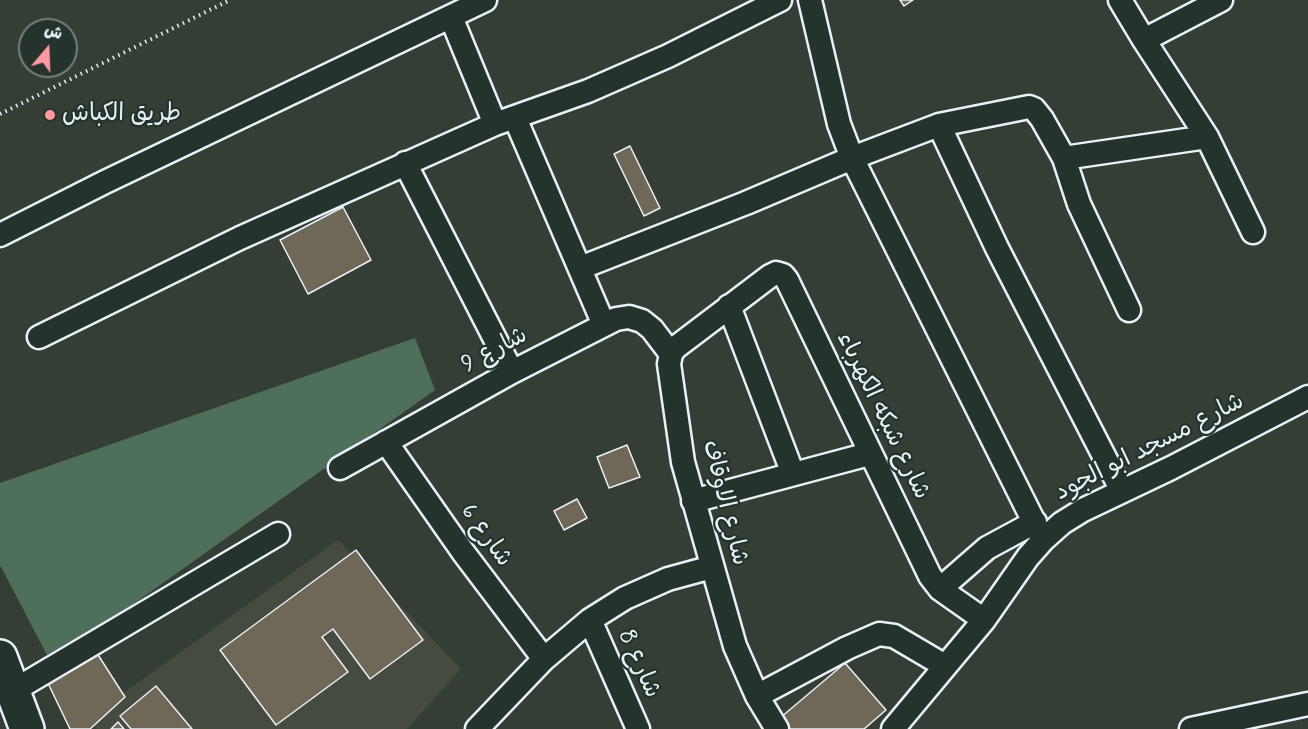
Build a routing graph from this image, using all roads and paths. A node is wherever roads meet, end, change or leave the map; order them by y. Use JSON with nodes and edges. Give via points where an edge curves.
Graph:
{"nodes":[{"id":1,"x":230,"y":0,"type":"edge"},
{"id":2,"x":485,"y":0,"type":"edge"},
{"id":3,"x":780,"y":0,"type":"edge"},
{"id":4,"x":810,"y":0,"type":"edge"},
{"id":5,"x":1120,"y":0,"type":"edge"},
{"id":6,"x":1221,"y":0,"type":"edge"},
{"id":7,"x":451,"y":17,"type":"junction"},
{"id":8,"x":1144,"y":40,"type":"junction"},
{"id":9,"x":0,"y":114,"type":"edge"},
{"id":10,"x":505,"y":121,"type":"junction"},
{"id":11,"x":939,"y":125,"type":"junction"},
{"id":12,"x":1207,"y":137,"type":"junction"},
{"id":13,"x":852,"y":158,"type":"junction"},
{"id":14,"x":1064,"y":158,"type":"junction"},
{"id":15,"x":405,"y":163,"type":"junction"},
{"id":16,"x":1253,"y":232,"type":"dead end"},
{"id":17,"x":0,"y":235,"type":"edge"},
{"id":18,"x":580,"y":268,"type":"junction"},
{"id":19,"x":729,"y":306,"type":"junction"},
{"id":20,"x":1129,"y":310,"type":"dead end"},
{"id":21,"x":604,"y":325,"type":"junction"},
{"id":22,"x":39,"y":337,"type":"dead end"},
{"id":23,"x":670,"y":354,"type":"junction"},
{"id":24,"x":512,"y":372,"type":"junction"},
{"id":25,"x":1306,"y":404,"type":"edge"},
{"id":26,"x":386,"y":442,"type":"junction"},
{"id":27,"x":869,"y":454,"type":"junction"},
{"id":28,"x":340,"y":468,"type":"dead end"},
{"id":29,"x":793,"y":474,"type":"junction"},
{"id":30,"x":1122,"y":491,"type":"junction"},
{"id":31,"x":693,"y":501,"type":"junction"},
{"id":32,"x":1039,"y":531,"type":"junction"},
{"id":33,"x":278,"y":534,"type":"dead end"},
{"id":34,"x":712,"y":567,"type":"junction"},
{"id":35,"x":940,"y":589,"type":"junction"},
{"id":36,"x":590,"y":620,"type":"junction"},
{"id":37,"x":984,"y":620,"type":"junction"},
{"id":38,"x":0,"y":657,"type":"edge"},
{"id":39,"x":544,"y":659,"type":"junction"},
{"id":40,"x":945,"y":666,"type":"junction"},
{"id":41,"x":13,"y":691,"type":"junction"},
{"id":42,"x":757,"y":696,"type":"junction"},
{"id":43,"x":1308,"y":704,"type":"edge"},
{"id":44,"x":27,"y":729,"type":"edge"},
{"id":45,"x":477,"y":729,"type":"edge"},
{"id":46,"x":638,"y":729,"type":"edge"},
{"id":47,"x":777,"y":729,"type":"edge"},
{"id":48,"x":893,"y":729,"type":"edge"},
{"id":49,"x":1191,"y":729,"type":"edge"}],
"edges":[{"from":1,"to":9,"type":"path"},
{"from":2,"to":7,"type":"street"},
{"from":3,"to":10,"type":"street","via":[[668,56]]},
{"from":4,"to":13,"type":"street","via":[[839,124]]},
{"from":5,"to":8,"type":"street"},
{"from":6,"to":8,"type":"street"},
{"from":7,"to":10,"type":"street"},
{"from":7,"to":17,"type":"street"},
{"from":8,"to":12,"type":"street"},
{"from":10,"to":15,"type":"street"},
{"from":10,"to":18,"type":"street"},
{"from":11,"to":13,"type":"street"},
{"from":11,"to":14,"type":"street","via":[[1029,107],[1042,118]]},
{"from":11,"to":30,"type":"street","via":[[997,248]]},
{"from":12,"to":14,"type":"street"},
{"from":12,"to":16,"type":"street"},
{"from":13,"to":18,"type":"street"},
{"from":13,"to":32,"type":"street"},
{"from":14,"to":20,"type":"street","via":[[1079,204]]},
{"from":15,"to":22,"type":"street","via":[[240,238]]},
{"from":15,"to":24,"type":"street"},
{"from":18,"to":21,"type":"street"},
{"from":19,"to":23,"type":"street"},
{"from":19,"to":27,"type":"street","name":"شارع شبكه الكهرباء","via":[[770,276],[783,274]]},
{"from":19,"to":29,"type":"street"},
{"from":21,"to":23,"type":"street","name":"شارع 9","via":[[629,317],[642,321]]},
{"from":21,"to":24,"type":"street","name":"شارع 9"},
{"from":23,"to":31,"type":"street","name":"شارع الاوقاف","via":[[682,462]]},
{"from":24,"to":26,"type":"street","name":"شارع 9"},
{"from":25,"to":30,"type":"street","name":"شارع مسجد ابو الجود"},
{"from":26,"to":28,"type":"street","name":"شارع 9"},
{"from":26,"to":39,"type":"street","name":"شارع 6"},
{"from":27,"to":29,"type":"street"},
{"from":27,"to":35,"type":"street","name":"شارع شبكه الكهرباء","via":[[920,560]]},
{"from":29,"to":31,"type":"street"},
{"from":30,"to":32,"type":"street","name":"شارع مسجد ابو الجود"},
{"from":31,"to":34,"type":"street","name":"شارع الاوقاف"},
{"from":32,"to":35,"type":"street","via":[[987,548]]},
{"from":32,"to":37,"type":"street","name":"شارع مسجد ابو الجود","via":[[1028,557]]},
{"from":33,"to":41,"type":"street"},
{"from":34,"to":36,"type":"street","via":[[668,579],[625,598]]},
{"from":34,"to":42,"type":"street","name":"شارع الاوقاف","via":[[735,646]]},
{"from":35,"to":37,"type":"street","name":"شارع شبكه الكهرباء"},
{"from":36,"to":39,"type":"street"},
{"from":36,"to":46,"type":"street","name":"شارع 8"},
{"from":37,"to":40,"type":"street","name":"شارع مسجد ابو الجود"},
{"from":38,"to":41,"type":"main road"},
{"from":39,"to":45,"type":"street"},
{"from":40,"to":42,"type":"street","via":[[894,636],[879,634]]},
{"from":40,"to":48,"type":"street","name":"شارع مسجد ابو الجود"},
{"from":41,"to":44,"type":"main road"},
{"from":42,"to":47,"type":"street","name":"شارع الاوقاف"},
{"from":43,"to":49,"type":"street"}]}
